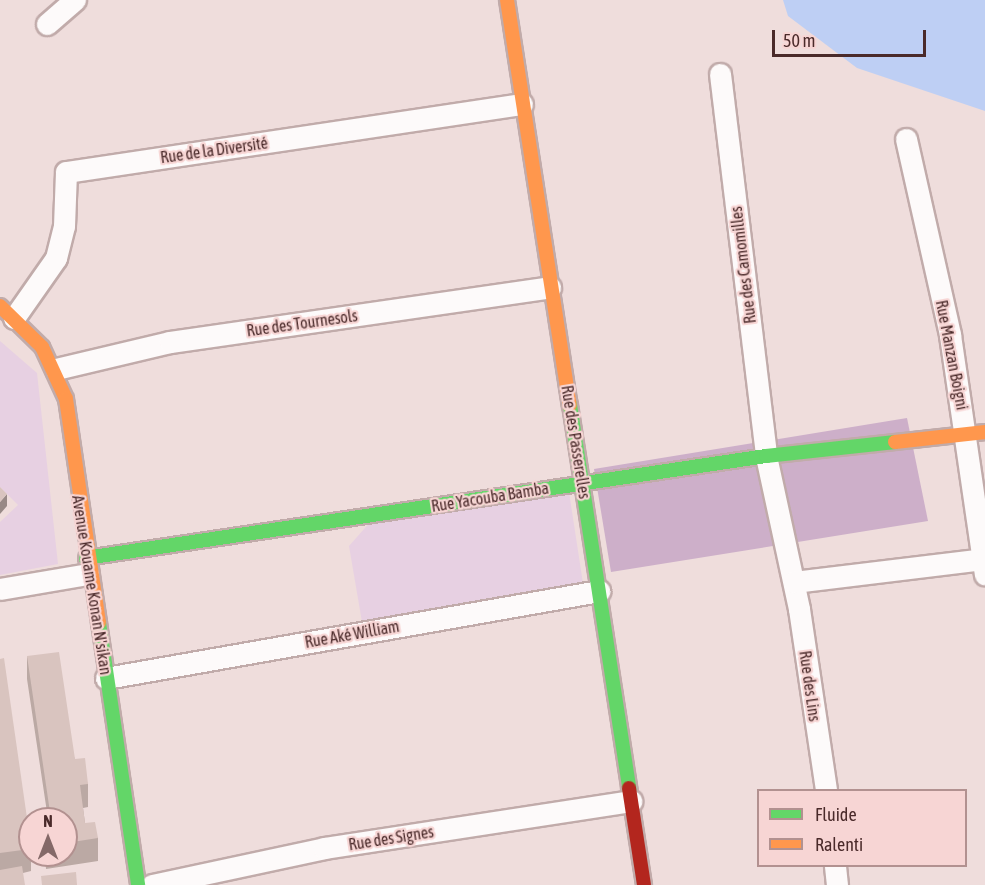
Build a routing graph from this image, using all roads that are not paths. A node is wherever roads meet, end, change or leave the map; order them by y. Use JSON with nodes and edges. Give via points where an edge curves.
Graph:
{"nodes":[{"id":1,"x":75,"y":0,"type":"edge"},
{"id":2,"x":507,"y":0,"type":"edge"},
{"id":3,"x":47,"y":24,"type":"dead end"},
{"id":4,"x":720,"y":74,"type":"dead end"},
{"id":5,"x":522,"y":104,"type":"junction"},
{"id":6,"x":906,"y":139,"type":"dead end"},
{"id":7,"x":550,"y":287,"type":"junction"},
{"id":8,"x":7,"y":312,"type":"edge"},
{"id":9,"x":56,"y":369,"type":"junction"},
{"id":10,"x":976,"y":433,"type":"edge"},
{"id":11,"x":766,"y":456,"type":"junction"},
{"id":12,"x":582,"y":483,"type":"junction"},
{"id":13,"x":87,"y":566,"type":"junction"},
{"id":14,"x":984,"y":566,"type":"edge"},
{"id":15,"x":794,"y":582,"type":"junction"},
{"id":16,"x":0,"y":589,"type":"edge"},
{"id":17,"x":599,"y":591,"type":"junction"},
{"id":18,"x":106,"y":678,"type":"junction"},
{"id":19,"x":826,"y":789,"type":"edge"},
{"id":20,"x":631,"y":801,"type":"junction"},
{"id":21,"x":835,"y":867,"type":"edge"},
{"id":22,"x":138,"y":885,"type":"edge"},
{"id":23,"x":152,"y":885,"type":"edge"},
{"id":24,"x":644,"y":885,"type":"edge"},
{"id":25,"x":837,"y":885,"type":"edge"}],
"edges":[{"from":1,"to":3,"type":"street"},
{"from":2,"to":5,"type":"street","name":"Rue des Passerelles"},
{"from":4,"to":11,"type":"street","name":"Rue des Camomilles"},
{"from":5,"to":7,"type":"street","name":"Rue des Passerelles"},
{"from":5,"to":8,"type":"street","name":"Rue de la Diversité","via":[[66,172],[64,226],[56,258]]},
{"from":6,"to":10,"type":"street","name":"Rue Manzan Boigni"},
{"from":7,"to":9,"type":"street","name":"Rue des Tournesols","via":[[170,342]]},
{"from":7,"to":12,"type":"street","name":"Rue des Passerelles"},
{"from":8,"to":9,"type":"street","name":"Avenue Kouame Konan N'sikan"},
{"from":9,"to":13,"type":"street","name":"Avenue Kouame Konan N'sikan","via":[[66,399]]},
{"from":10,"to":11,"type":"street","name":"Rue Yacouba Bamba"},
{"from":10,"to":14,"type":"street","name":"Rue Manzan Boigni"},
{"from":11,"to":12,"type":"street","name":"Rue Yacouba Bamba"},
{"from":11,"to":15,"type":"street","name":"Rue des Camomilles"},
{"from":12,"to":13,"type":"street","name":"Rue Yacouba Bamba"},
{"from":12,"to":17,"type":"street","name":"Rue des Passerelles"},
{"from":13,"to":16,"type":"street"},
{"from":13,"to":18,"type":"street","name":"Avenue Kouame Konan N'sikan"},
{"from":14,"to":15,"type":"street"},
{"from":15,"to":19,"type":"street","name":"Rue des Lins"},
{"from":17,"to":18,"type":"street","name":"Rue Aké William"},
{"from":17,"to":20,"type":"street","name":"Rue des Passerelles"},
{"from":18,"to":22,"type":"street","name":"Avenue Kouame Konan N'sikan"},
{"from":20,"to":23,"type":"street","name":"Rue des Signes","via":[[324,848]]},
{"from":20,"to":24,"type":"street","name":"Rue des Passerelles"},
{"from":21,"to":25,"type":"street"}]}
